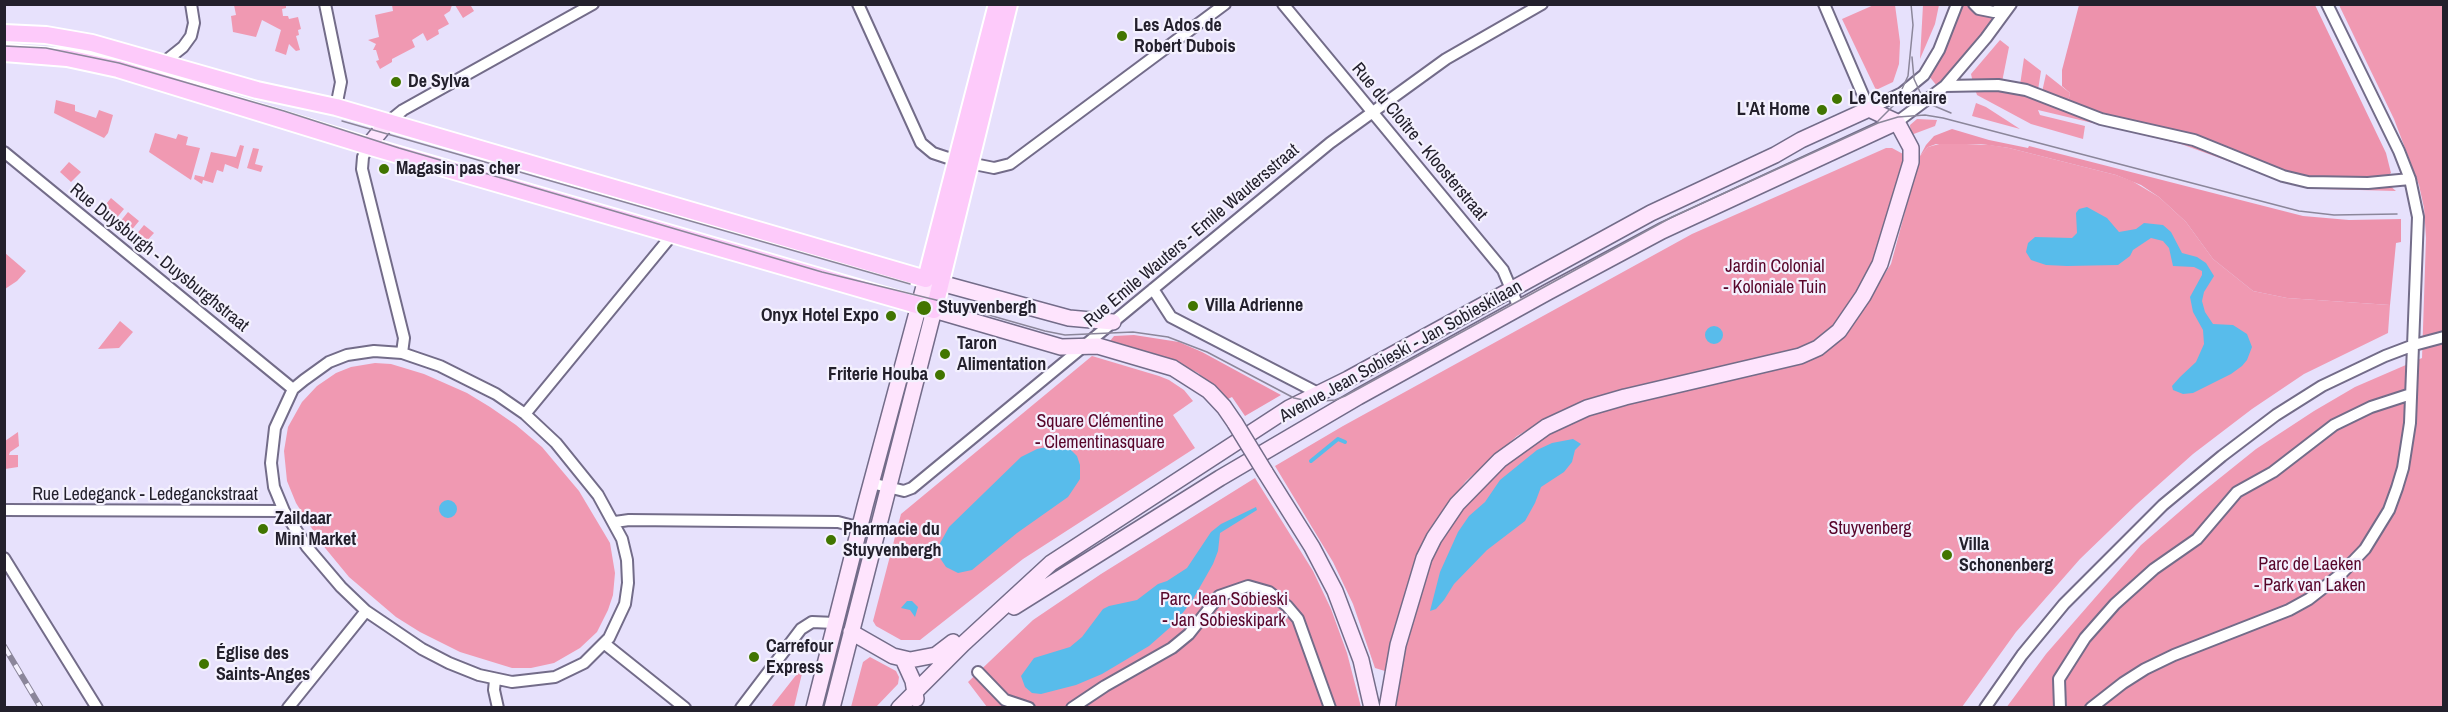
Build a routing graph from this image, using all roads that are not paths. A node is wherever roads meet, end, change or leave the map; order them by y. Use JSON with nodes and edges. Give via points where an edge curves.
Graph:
{"nodes":[{"id":1,"x":191,"y":4,"type":"edge"},
{"id":2,"x":325,"y":4,"type":"edge"},
{"id":3,"x":593,"y":4,"type":"edge"},
{"id":4,"x":858,"y":4,"type":"edge"},
{"id":5,"x":997,"y":4,"type":"edge"},
{"id":6,"x":1009,"y":4,"type":"edge"},
{"id":7,"x":1225,"y":4,"type":"edge"},
{"id":8,"x":1283,"y":4,"type":"edge"},
{"id":9,"x":1542,"y":4,"type":"edge"},
{"id":10,"x":1824,"y":4,"type":"edge"},
{"id":11,"x":1957,"y":4,"type":"edge"},
{"id":12,"x":1974,"y":4,"type":"edge"},
{"id":13,"x":2010,"y":4,"type":"edge"},
{"id":14,"x":2327,"y":4,"type":"edge"},
{"id":15,"x":4,"y":33,"type":"edge"},
{"id":16,"x":4,"y":53,"type":"edge"},
{"id":17,"x":163,"y":63,"type":"junction"},
{"id":18,"x":1913,"y":86,"type":"junction"},
{"id":19,"x":1945,"y":86,"type":"junction"},
{"id":20,"x":1924,"y":103,"type":"junction"},
{"id":21,"x":336,"y":107,"type":"junction"},
{"id":22,"x":1869,"y":109,"type":"junction"},
{"id":23,"x":1373,"y":111,"type":"junction"},
{"id":24,"x":1897,"y":122,"type":"junction"},
{"id":25,"x":387,"y":123,"type":"junction"},
{"id":26,"x":368,"y":147,"type":"junction"},
{"id":27,"x":4,"y":152,"type":"edge"},
{"id":28,"x":963,"y":162,"type":"junction"},
{"id":29,"x":2410,"y":179,"type":"junction"},
{"id":30,"x":672,"y":235,"type":"junction"},
{"id":31,"x":933,"y":281,"type":"junction"},
{"id":32,"x":1511,"y":288,"type":"junction"},
{"id":33,"x":1153,"y":289,"type":"junction"},
{"id":34,"x":926,"y":308,"type":"junction"},
{"id":35,"x":1519,"y":308,"type":"junction"},
{"id":36,"x":1113,"y":322,"type":"junction"},
{"id":37,"x":2444,"y":337,"type":"edge"},
{"id":38,"x":1086,"y":345,"type":"junction"},
{"id":39,"x":2414,"y":345,"type":"junction"},
{"id":40,"x":402,"y":354,"type":"junction"},
{"id":41,"x":293,"y":389,"type":"junction"},
{"id":42,"x":1318,"y":393,"type":"junction"},
{"id":43,"x":2412,"y":394,"type":"junction"},
{"id":44,"x":525,"y":414,"type":"junction"},
{"id":45,"x":871,"y":483,"type":"junction"},
{"id":46,"x":888,"y":487,"type":"junction"},
{"id":47,"x":4,"y":510,"type":"edge"},
{"id":48,"x":284,"y":511,"type":"junction"},
{"id":49,"x":615,"y":522,"type":"junction"},
{"id":50,"x":860,"y":527,"type":"junction"},
{"id":51,"x":876,"y":532,"type":"junction"},
{"id":52,"x":4,"y":558,"type":"edge"},
{"id":53,"x":1044,"y":569,"type":"junction"},
{"id":54,"x":366,"y":611,"type":"junction"},
{"id":55,"x":835,"y":623,"type":"junction"},
{"id":56,"x":851,"y":632,"type":"junction"},
{"id":57,"x":605,"y":644,"type":"junction"},
{"id":58,"x":903,"y":659,"type":"junction"},
{"id":59,"x":978,"y":672,"type":"dead end"},
{"id":60,"x":495,"y":680,"type":"junction"},
{"id":61,"x":914,"y":700,"type":"edge"},
{"id":62,"x":98,"y":708,"type":"edge"},
{"id":63,"x":288,"y":708,"type":"edge"},
{"id":64,"x":498,"y":708,"type":"edge"},
{"id":65,"x":685,"y":708,"type":"edge"},
{"id":66,"x":741,"y":708,"type":"edge"},
{"id":67,"x":814,"y":708,"type":"edge"},
{"id":68,"x":832,"y":708,"type":"edge"},
{"id":69,"x":899,"y":708,"type":"edge"},
{"id":70,"x":1029,"y":708,"type":"edge"},
{"id":71,"x":1072,"y":708,"type":"edge"},
{"id":72,"x":1330,"y":708,"type":"edge"},
{"id":73,"x":1372,"y":708,"type":"edge"},
{"id":74,"x":1387,"y":708,"type":"edge"},
{"id":75,"x":1984,"y":708,"type":"edge"},
{"id":76,"x":2060,"y":708,"type":"edge"},
{"id":77,"x":2091,"y":708,"type":"edge"}],
"edges":[{"from":1,"to":17,"type":"street","via":[[191,36]]},
{"from":2,"to":21,"type":"street","via":[[341,82]]},
{"from":3,"to":25,"type":"street","via":[[403,110]]},
{"from":4,"to":28,"type":"street","via":[[921,143],[933,153]]},
{"from":5,"to":28,"type":"main road"},
{"from":6,"to":28,"type":"main road"},
{"from":7,"to":28,"type":"street","via":[[1010,164],[994,168]]},
{"from":8,"to":23,"type":"street","name":"Rue du Cloître - Kloosterstraat"},
{"from":9,"to":23,"type":"street","name":"Rue Emile Wauters - Emile Wautersstraat","via":[[1452,55]]},
{"from":10,"to":22,"type":"street"},
{"from":11,"to":18,"type":"street","via":[[1934,58]]},
{"from":12,"to":13,"type":"street","via":[[1994,12]]},
{"from":13,"to":19,"type":"street","name":"Avenue Jean Sobieski - Jan Sobieskilaan"},
{"from":14,"to":29,"type":"street"},
{"from":15,"to":17,"type":"main road","via":[[67,38]]},
{"from":16,"to":26,"type":"main road","via":[[67,58],[118,69]]},
{"from":17,"to":21,"type":"main road"},
{"from":18,"to":20,"type":"street"},
{"from":18,"to":22,"type":"street","name":"Avenue Jean Sobieski - Jan Sobieskilaan"},
{"from":19,"to":20,"type":"street","name":"Avenue Jean Sobieski - Jan Sobieskilaan"},
{"from":19,"to":29,"type":"street","via":[[1998,85],[2026,90],[2102,119],[2194,140],[2283,176],[2308,182]]},
{"from":20,"to":24,"type":"street","name":"Avenue Jean Sobieski - Jan Sobieskilaan"},
{"from":21,"to":25,"type":"main road"},
{"from":22,"to":24,"type":"street"},
{"from":22,"to":32,"type":"street","name":"Avenue Jean Sobieski - Jan Sobieskilaan","via":[[1651,213]]},
{"from":23,"to":32,"type":"street","name":"Rue du Cloître - Kloosterstraat","via":[[1503,270]]},
{"from":23,"to":33,"type":"street","name":"Rue Emile Wauters - Emile Wautersstraat"},
{"from":24,"to":35,"type":"street","name":"Avenue Jean Sobieski - Jan Sobieskilaan","via":[[1662,231]]},
{"from":24,"to":74,"type":"street","via":[[1912,151],[1908,174],[1880,264],[1839,331],[1800,356],[1587,408],[1546,427],[1500,460],[1457,504],[1427,550],[1398,645]]},
{"from":25,"to":26,"type":"street"},
{"from":25,"to":31,"type":"main road"},
{"from":26,"to":30,"type":"main road"},
{"from":26,"to":40,"type":"street","via":[[362,169],[404,338]]},
{"from":27,"to":41,"type":"street","name":"Rue Duysburgh - Duysburghstraat"},
{"from":28,"to":31,"type":"main road"},
{"from":29,"to":39,"type":"street","via":[[2419,231]]},
{"from":30,"to":34,"type":"main road"},
{"from":30,"to":44,"type":"street"},
{"from":31,"to":34,"type":"main road"},
{"from":31,"to":36,"type":"street","via":[[1069,318]]},
{"from":32,"to":35,"type":"street","name":"Rue du Cloître - Kloosterstraat"},
{"from":32,"to":42,"type":"street","name":"Avenue Jean Sobieski - Jan Sobieskilaan"},
{"from":33,"to":36,"type":"street","name":"Rue Emile Wauters - Emile Wautersstraat"},
{"from":33,"to":42,"type":"street","via":[[1171,317]]},
{"from":34,"to":38,"type":"street","via":[[1061,347]]},
{"from":34,"to":45,"type":"street"},
{"from":34,"to":46,"type":"street"},
{"from":35,"to":61,"type":"street","name":"Avenue Jean Sobieski - Jan Sobieskilaan","via":[[1257,456],[1034,593],[1004,615]]},
{"from":36,"to":38,"type":"street","name":"Rue Emile Wauters - Emile Wautersstraat"},
{"from":37,"to":39,"type":"street"},
{"from":38,"to":46,"type":"street","name":"Rue Emile Wauters - Emile Wautersstraat","via":[[912,488],[904,491]]},
{"from":38,"to":73,"type":"street","bridge":true,"via":[[1163,364],[1190,377],[1216,398],[1312,547],[1335,591],[1359,652]]},
{"from":39,"to":43,"type":"street"},
{"from":39,"to":75,"type":"street","via":[[2307,395],[2222,456],[2117,549],[2064,604]]},
{"from":40,"to":41,"type":"street","via":[[374,351],[347,355],[322,366]]},
{"from":40,"to":44,"type":"street","via":[[460,375]]},
{"from":41,"to":48,"type":"street","via":[[278,419],[271,450],[274,487]]},
{"from":42,"to":53,"type":"street","name":"Avenue Jean Sobieski - Jan Sobieskilaan","via":[[1289,408]]},
{"from":43,"to":76,"type":"street","via":[[2371,407],[2334,425],[2273,472],[2237,492],[2197,539],[2149,573],[2085,638],[2059,679]]},
{"from":43,"to":77,"type":"street","via":[[2407,448],[2397,488],[2379,529],[2353,562],[2299,604],[2164,660],[2123,682]]},
{"from":44,"to":49,"type":"street","via":[[586,478]]},
{"from":45,"to":46,"type":"street","name":"Rue Emile Wauters - Emile Wautersstraat"},
{"from":45,"to":50,"type":"street"},
{"from":46,"to":51,"type":"street"},
{"from":47,"to":48,"type":"street","name":"Rue Ledeganck - Ledeganckstraat"},
{"from":48,"to":54,"type":"street","via":[[322,567]]},
{"from":49,"to":50,"type":"street","via":[[838,522]]},
{"from":49,"to":57,"type":"street","via":[[625,550],[628,583],[620,617]]},
{"from":50,"to":51,"type":"street"},
{"from":50,"to":55,"type":"street"},
{"from":51,"to":56,"type":"street"},
{"from":52,"to":62,"type":"street"},
{"from":53,"to":58,"type":"street","via":[[1010,591],[941,652],[924,659]]},
{"from":53,"to":61,"type":"street","name":"Avenue Jean Sobieski - Jan Sobieskilaan"},
{"from":54,"to":60,"type":"street","via":[[422,649]]},
{"from":54,"to":63,"type":"street"},
{"from":55,"to":66,"type":"street","via":[[806,624]]},
{"from":55,"to":67,"type":"street"},
{"from":56,"to":58,"type":"street"},
{"from":56,"to":68,"type":"street"},
{"from":57,"to":60,"type":"street","via":[[584,663],[555,677],[522,682]]},
{"from":57,"to":65,"type":"street"},
{"from":58,"to":61,"type":"street","via":[[910,673]]},
{"from":59,"to":70,"type":"street","via":[[1005,700]]},
{"from":60,"to":64,"type":"street"},
{"from":61,"to":69,"type":"street","name":"Avenue Jean Sobieski - Jan Sobieskilaan"},
{"from":71,"to":72,"type":"street","via":[[1172,648],[1189,634],[1219,596],[1248,586],[1269,592],[1298,619]]}]}
